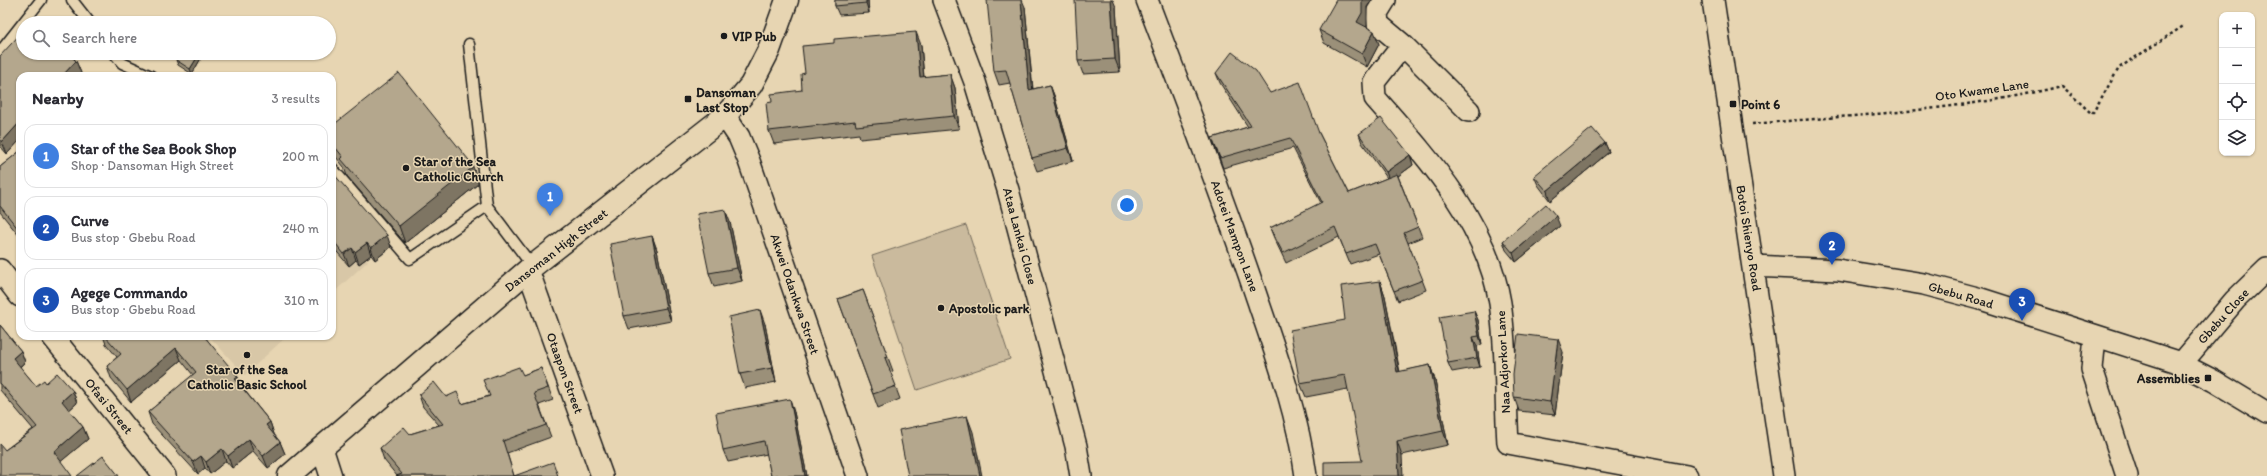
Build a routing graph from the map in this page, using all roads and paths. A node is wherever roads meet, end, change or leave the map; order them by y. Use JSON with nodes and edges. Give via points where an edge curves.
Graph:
{"nodes":[{"id":1,"x":41,"y":0,"type":"edge"},
{"id":2,"x":72,"y":0,"type":"edge"},
{"id":3,"x":787,"y":0,"type":"edge"},
{"id":4,"x":944,"y":0,"type":"edge"},
{"id":5,"x":1147,"y":0,"type":"edge"},
{"id":6,"x":1385,"y":0,"type":"edge"},
{"id":7,"x":1713,"y":0,"type":"edge"},
{"id":8,"x":28,"y":16,"type":"edge"},
{"id":9,"x":85,"y":16,"type":"edge"},
{"id":10,"x":2185,"y":25,"type":"dead end"},
{"id":11,"x":16,"y":32,"type":"edge"},
{"id":12,"x":469,"y":44,"type":"dead end"},
{"id":13,"x":1403,"y":45,"type":"junction"},
{"id":14,"x":0,"y":52,"type":"edge"},
{"id":15,"x":120,"y":60,"type":"edge"},
{"id":16,"x":142,"y":72,"type":"edge"},
{"id":17,"x":1469,"y":111,"type":"dead end"},
{"id":18,"x":725,"y":116,"type":"junction"},
{"id":19,"x":1732,"y":125,"type":"junction"},
{"id":20,"x":336,"y":173,"type":"edge"},
{"id":21,"x":487,"y":206,"type":"junction"},
{"id":22,"x":1754,"y":266,"type":"junction"},
{"id":23,"x":531,"y":269,"type":"junction"},
{"id":24,"x":2267,"y":269,"type":"edge"},
{"id":25,"x":0,"y":270,"type":"edge"},
{"id":26,"x":16,"y":291,"type":"edge"},
{"id":27,"x":2095,"y":336,"type":"junction"},
{"id":28,"x":55,"y":340,"type":"edge"},
{"id":29,"x":2181,"y":364,"type":"junction"},
{"id":30,"x":2267,"y":413,"type":"edge"},
{"id":31,"x":322,"y":448,"type":"junction"},
{"id":32,"x":165,"y":476,"type":"edge"},
{"id":33,"x":289,"y":476,"type":"edge"},
{"id":34,"x":332,"y":476,"type":"edge"},
{"id":35,"x":602,"y":476,"type":"edge"},
{"id":36,"x":858,"y":476,"type":"edge"},
{"id":37,"x":1082,"y":476,"type":"edge"},
{"id":38,"x":1306,"y":476,"type":"edge"},
{"id":39,"x":1687,"y":476,"type":"edge"},
{"id":40,"x":1784,"y":476,"type":"edge"},
{"id":41,"x":2127,"y":476,"type":"edge"}],
"edges":[{"from":1,"to":8,"type":"lane"},
{"from":2,"to":9,"type":"lane"},
{"from":3,"to":18,"type":"street","name":"Dansoman High Street","via":[[766,57],[751,85]]},
{"from":4,"to":37,"type":"street","name":"Ataa Lankai Close","via":[[975,82],[1008,190]]},
{"from":5,"to":38,"type":"street","name":"Adotei Mampon Lane","via":[[1239,245],[1286,384],[1302,442]]},
{"from":6,"to":13,"type":"street","via":[[1377,14],[1378,24]]},
{"from":7,"to":19,"type":"street","name":"Botoi Shienyo Road"},
{"from":10,"to":19,"type":"path","name":"Oto Kwame Lane","via":[[2119,68],[2092,114],[2062,86],[2026,95],[1957,105]]},
{"from":11,"to":14,"type":"lane"},
{"from":12,"to":21,"type":"lane"},
{"from":13,"to":17,"type":"street"},
{"from":13,"to":39,"type":"street","name":"Naa Adjorkor Lane","via":[[1374,82],[1375,98],[1438,172],[1478,235],[1492,268],[1500,302],[1504,343],[1508,443]]},
{"from":15,"to":16,"type":"lane"},
{"from":18,"to":23,"type":"street","name":"Dansoman High Street"},
{"from":18,"to":36,"type":"street","name":"Akwei Odankwa Street","via":[[739,137],[749,161]]},
{"from":19,"to":22,"type":"street","name":"Botoi Shienyo Road"},
{"from":20,"to":21,"type":"lane","via":[[410,259]]},
{"from":21,"to":23,"type":"lane"},
{"from":22,"to":27,"type":"street","name":"Gbebu Road","via":[[1838,270],[1924,284],[1981,299]]},
{"from":22,"to":40,"type":"street","name":"Botoi Shienyo Road"},
{"from":23,"to":31,"type":"street","name":"Dansoman High Street"},
{"from":23,"to":35,"type":"street","name":"Otaapon Street"},
{"from":24,"to":29,"type":"street","name":"Gbebu Close","via":[[2235,300]]},
{"from":25,"to":26,"type":"street"},
{"from":27,"to":29,"type":"street","name":"Gbebu Road"},
{"from":27,"to":41,"type":"street","via":[[2092,369]]},
{"from":28,"to":32,"type":"street","name":"Ofasi Street"},
{"from":29,"to":30,"type":"street","name":"Gbebu Road"},
{"from":31,"to":33,"type":"street","name":"Dansoman High Street"},
{"from":31,"to":34,"type":"street"}]}
